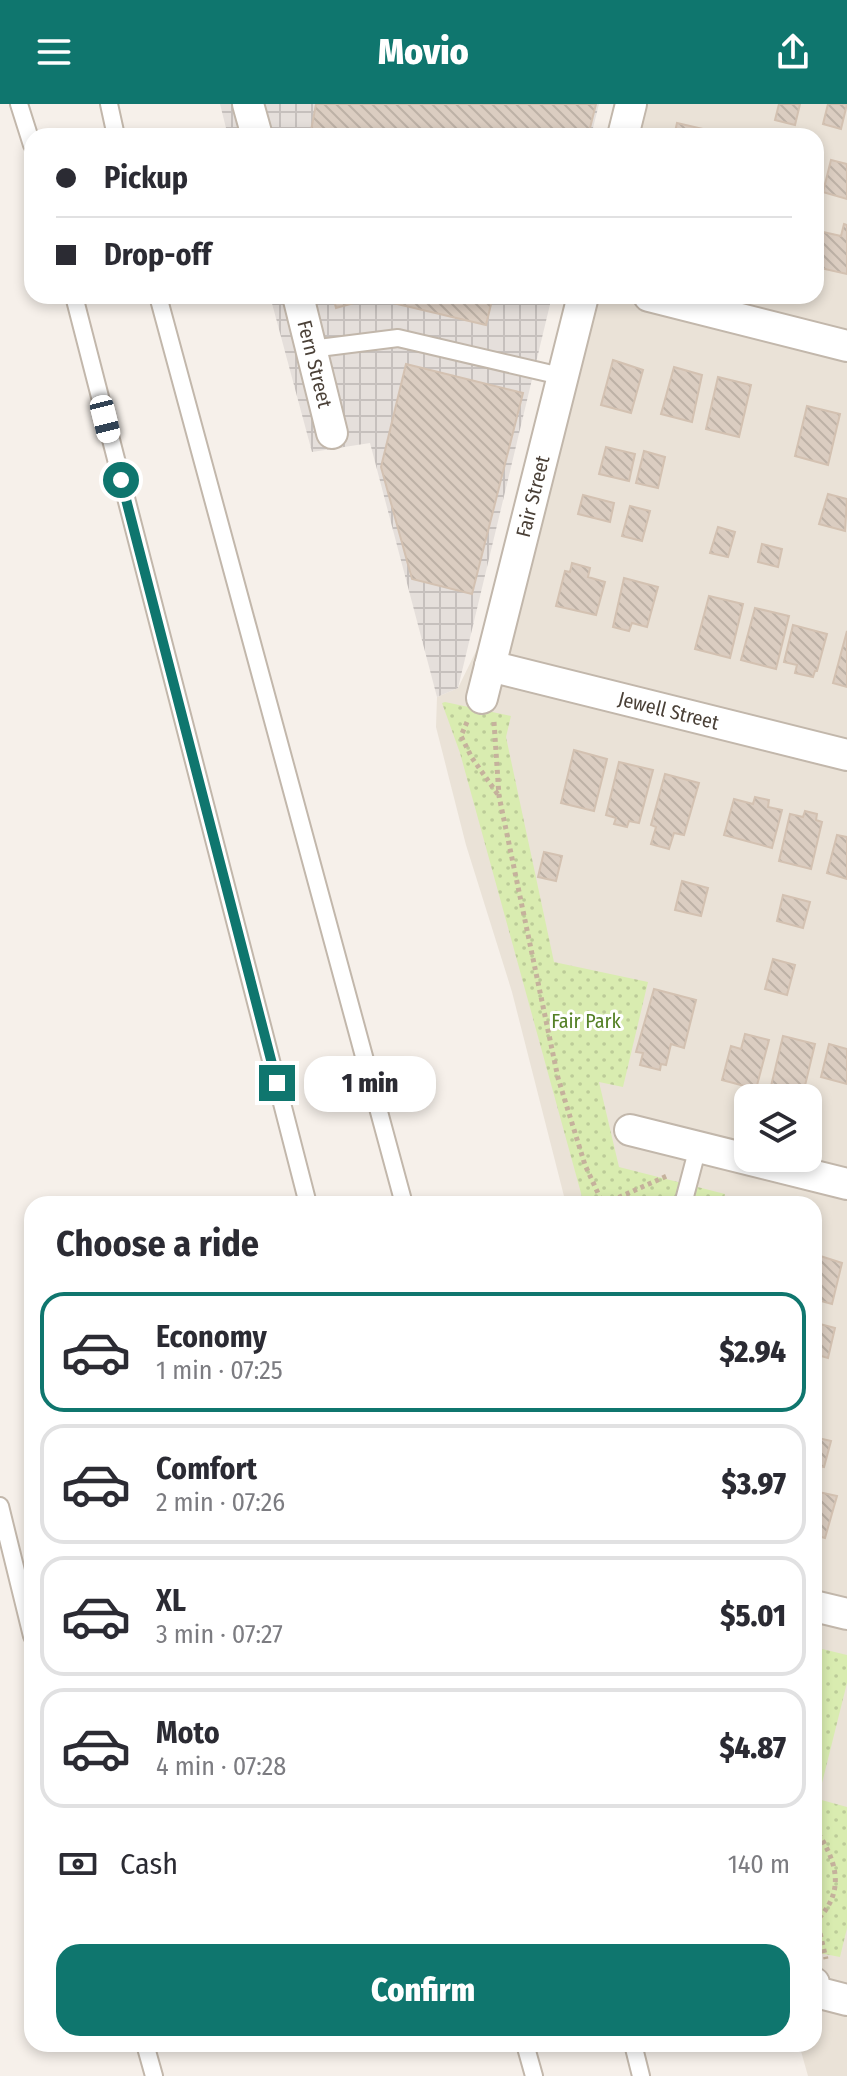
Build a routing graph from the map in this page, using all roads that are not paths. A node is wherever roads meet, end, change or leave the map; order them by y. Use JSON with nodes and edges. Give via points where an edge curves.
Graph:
{"nodes":[{"id":1,"x":19,"y":104,"type":"edge"},
{"id":2,"x":109,"y":104,"type":"edge"},
{"id":3,"x":248,"y":104,"type":"edge"},
{"id":4,"x":631,"y":104,"type":"edge"},
{"id":5,"x":27,"y":128,"type":"edge"},
{"id":6,"x":114,"y":128,"type":"edge"},
{"id":7,"x":255,"y":128,"type":"edge"},
{"id":8,"x":625,"y":128,"type":"edge"},
{"id":9,"x":76,"y":304,"type":"edge"},
{"id":10,"x":160,"y":304,"type":"edge"},
{"id":11,"x":300,"y":304,"type":"edge"},
{"id":12,"x":581,"y":304,"type":"edge"},
{"id":13,"x":681,"y":304,"type":"edge"},
{"id":14,"x":847,"y":346,"type":"edge"},
{"id":15,"x":311,"y":349,"type":"junction"},
{"id":16,"x":565,"y":377,"type":"junction"},
{"id":17,"x":332,"y":433,"type":"dead end"},
{"id":18,"x":490,"y":666,"type":"junction"},
{"id":19,"x":481,"y":711,"type":"road end"},
{"id":20,"x":847,"y":755,"type":"edge"},
{"id":21,"x":630,"y":1130,"type":"dead end"},
{"id":22,"x":698,"y":1147,"type":"junction"},
{"id":23,"x":847,"y":1184,"type":"edge"},
{"id":24,"x":306,"y":1196,"type":"edge"},
{"id":25,"x":402,"y":1196,"type":"edge"},
{"id":26,"x":685,"y":1196,"type":"edge"},
{"id":27,"x":0,"y":1506,"type":"edge"},
{"id":28,"x":24,"y":1604,"type":"edge"},
{"id":29,"x":822,"y":1608,"type":"edge"},
{"id":30,"x":847,"y":1614,"type":"edge"},
{"id":31,"x":822,"y":1994,"type":"edge"},
{"id":32,"x":847,"y":2000,"type":"edge"},
{"id":33,"x":147,"y":2052,"type":"edge"},
{"id":34,"x":527,"y":2052,"type":"edge"},
{"id":35,"x":635,"y":2052,"type":"edge"},
{"id":36,"x":154,"y":2076,"type":"edge"},
{"id":37,"x":534,"y":2076,"type":"edge"},
{"id":38,"x":641,"y":2076,"type":"edge"}],
"edges":[{"from":1,"to":5,"type":"lane"},
{"from":2,"to":6,"type":"lane"},
{"from":3,"to":7,"type":"street"},
{"from":4,"to":8,"type":"street"},
{"from":9,"to":24,"type":"lane"},
{"from":10,"to":25,"type":"lane"},
{"from":11,"to":15,"type":"street","name":"Fern Street"},
{"from":12,"to":16,"type":"street","name":"Fair Street"},
{"from":13,"to":14,"type":"street"},
{"from":15,"to":16,"type":"lane","via":[[398,338]]},
{"from":15,"to":17,"type":"street","name":"Fern Street"},
{"from":16,"to":18,"type":"street","name":"Fair Street"},
{"from":18,"to":19,"type":"street","name":"Fair Street"},
{"from":18,"to":20,"type":"street","name":"Jewell Street"},
{"from":21,"to":22,"type":"street"},
{"from":22,"to":23,"type":"street"},
{"from":22,"to":26,"type":"lane"},
{"from":27,"to":28,"type":"lane"},
{"from":29,"to":30,"type":"street"},
{"from":31,"to":32,"type":"street"},
{"from":33,"to":36,"type":"lane"},
{"from":34,"to":37,"type":"lane"},
{"from":35,"to":38,"type":"lane"}]}
